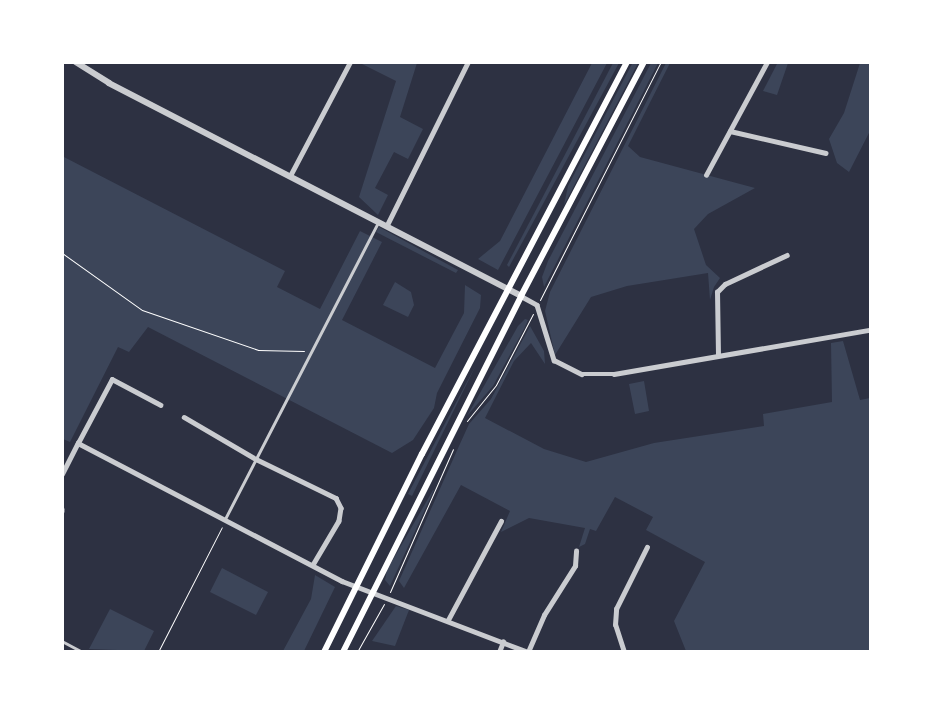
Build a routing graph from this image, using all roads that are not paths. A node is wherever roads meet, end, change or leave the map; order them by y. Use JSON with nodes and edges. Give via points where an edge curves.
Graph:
{"nodes":[{"id":1,"x":76,"y":62,"type":"edge"},
{"id":2,"x":225,"y":62,"type":"edge"},
{"id":3,"x":350,"y":62,"type":"edge"},
{"id":4,"x":468,"y":62,"type":"edge"},
{"id":5,"x":627,"y":62,"type":"edge"},
{"id":6,"x":644,"y":62,"type":"edge"},
{"id":7,"x":767,"y":62,"type":"edge"},
{"id":8,"x":240,"y":64,"type":"edge"},
{"id":9,"x":730,"y":131,"type":"junction"},
{"id":10,"x":826,"y":153,"type":"dead end"},
{"id":11,"x":290,"y":174,"type":"junction"},
{"id":12,"x":706,"y":175,"type":"dead end"},
{"id":13,"x":379,"y":221,"type":"junction"},
{"id":14,"x":387,"y":225,"type":"junction"},
{"id":15,"x":787,"y":255,"type":"dead end"},
{"id":16,"x":508,"y":288,"type":"junction"},
{"id":17,"x":522,"y":296,"type":"junction"},
{"id":18,"x":870,"y":330,"type":"edge"},
{"id":19,"x":718,"y":355,"type":"junction"},
{"id":20,"x":161,"y":405,"type":"dead end"},
{"id":21,"x":184,"y":417,"type":"dead end"},
{"id":22,"x":78,"y":443,"type":"junction"},
{"id":23,"x":256,"y":459,"type":"junction"},
{"id":24,"x":62,"y":474,"type":"edge"},
{"id":25,"x":225,"y":519,"type":"junction"},
{"id":26,"x":501,"y":521,"type":"dead end"},
{"id":27,"x":647,"y":547,"type":"dead end"},
{"id":28,"x":576,"y":551,"type":"dead end"},
{"id":29,"x":313,"y":565,"type":"junction"},
{"id":30,"x":355,"y":585,"type":"junction"},
{"id":31,"x":372,"y":590,"type":"junction"},
{"id":32,"x":448,"y":620,"type":"junction"},
{"id":33,"x":62,"y":641,"type":"edge"},
{"id":34,"x":503,"y":642,"type":"junction"},
{"id":35,"x":83,"y":652,"type":"edge"},
{"id":36,"x":324,"y":652,"type":"edge"},
{"id":37,"x":343,"y":652,"type":"edge"},
{"id":38,"x":499,"y":652,"type":"edge"},
{"id":39,"x":528,"y":652,"type":"edge"},
{"id":40,"x":624,"y":652,"type":"edge"}],
"edges":[{"from":1,"to":11,"type":"street","via":[[126,92]]},
{"from":2,"to":8,"type":"street"},
{"from":3,"to":11,"type":"street"},
{"from":4,"to":14,"type":"street"},
{"from":5,"to":16,"type":"main road"},
{"from":6,"to":17,"type":"main road"},
{"from":7,"to":9,"type":"street"},
{"from":9,"to":10,"type":"street"},
{"from":9,"to":12,"type":"street"},
{"from":11,"to":13,"type":"street"},
{"from":13,"to":14,"type":"street"},
{"from":13,"to":23,"type":"lane"},
{"from":14,"to":16,"type":"street"},
{"from":15,"to":19,"type":"street","via":[[726,284],[717,292]]},
{"from":16,"to":17,"type":"street"},
{"from":16,"to":30,"type":"main road"},
{"from":17,"to":19,"type":"street","via":[[537,305],[554,360],[574,372],[614,374]]},
{"from":17,"to":31,"type":"main road"},
{"from":18,"to":19,"type":"street"},
{"from":20,"to":22,"type":"street","via":[[112,379]]},
{"from":21,"to":23,"type":"street"},
{"from":22,"to":24,"type":"street"},
{"from":22,"to":25,"type":"street"},
{"from":23,"to":25,"type":"lane"},
{"from":23,"to":29,"type":"street","via":[[340,503],[339,521]]},
{"from":25,"to":29,"type":"street"},
{"from":26,"to":32,"type":"street"},
{"from":27,"to":40,"type":"street","via":[[616,609],[615,625]]},
{"from":28,"to":39,"type":"street","via":[[575,566],[544,615]]},
{"from":29,"to":30,"type":"street"},
{"from":30,"to":31,"type":"street"},
{"from":30,"to":36,"type":"main road"},
{"from":31,"to":32,"type":"street"},
{"from":31,"to":37,"type":"main road"},
{"from":32,"to":34,"type":"street"},
{"from":33,"to":35,"type":"lane"},
{"from":34,"to":38,"type":"street"},
{"from":34,"to":39,"type":"street"}]}
